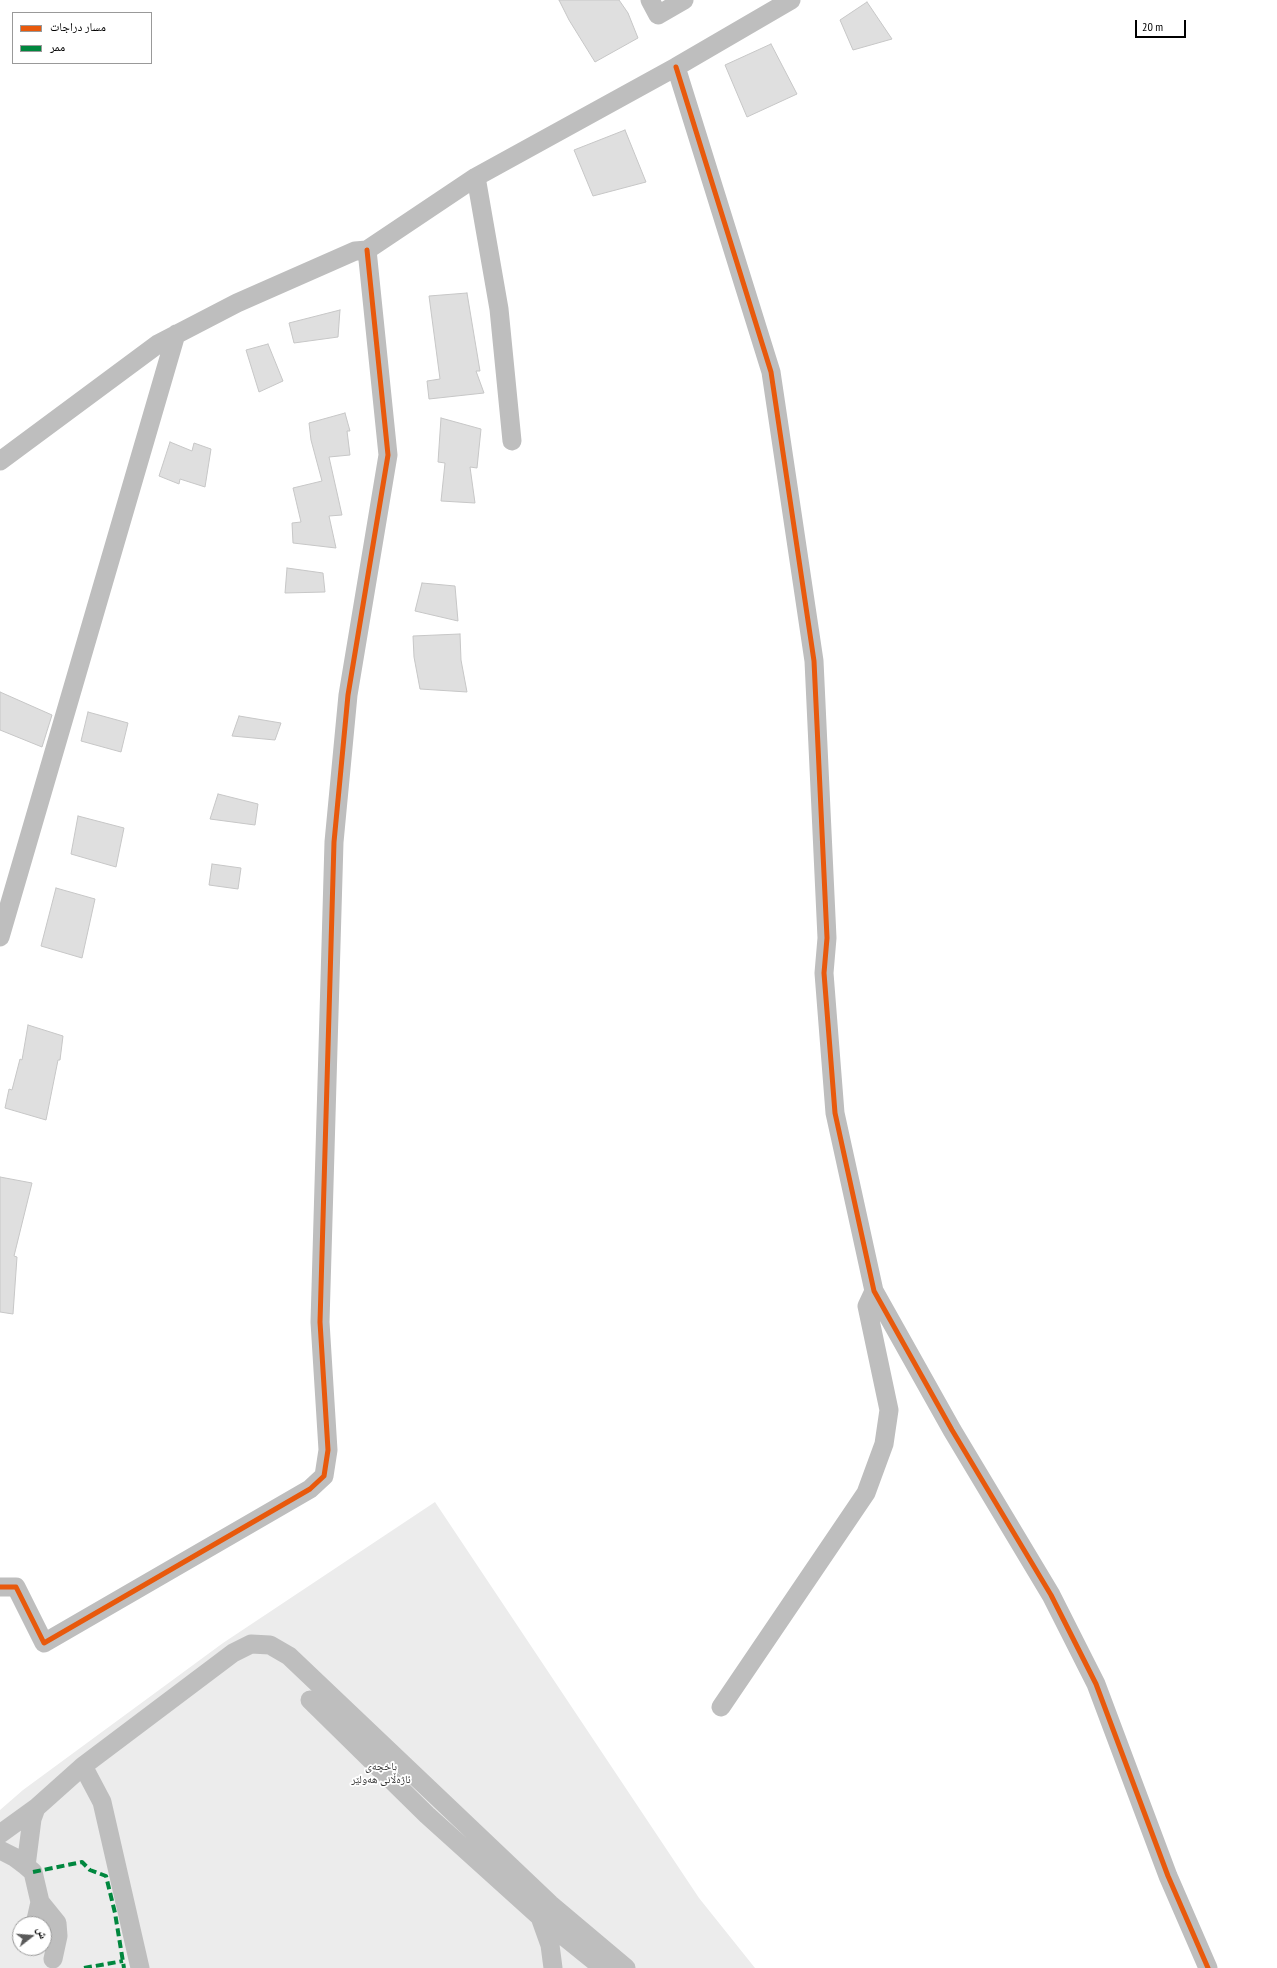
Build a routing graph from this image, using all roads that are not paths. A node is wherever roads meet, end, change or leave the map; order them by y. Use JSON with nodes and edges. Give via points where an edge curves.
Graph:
{"nodes":[{"id":1,"x":650,"y":0,"type":"edge"},
{"id":2,"x":684,"y":0,"type":"edge"},
{"id":3,"x":791,"y":0,"type":"edge"},
{"id":4,"x":676,"y":67,"type":"junction"},
{"id":5,"x":476,"y":177,"type":"junction"},
{"id":6,"x":367,"y":250,"type":"junction"},
{"id":7,"x":176,"y":334,"type":"junction"},
{"id":8,"x":512,"y":441,"type":"dead end"},
{"id":9,"x":0,"y":461,"type":"edge"},
{"id":10,"x":0,"y":937,"type":"edge"},
{"id":11,"x":874,"y":1291,"type":"junction"},
{"id":12,"x":0,"y":1587,"type":"edge"},
{"id":13,"x":310,"y":1700,"type":"dead end"},
{"id":14,"x":721,"y":1708,"type":"dead end"},
{"id":15,"x":84,"y":1766,"type":"junction"},
{"id":16,"x":36,"y":1808,"type":"junction"},
{"id":17,"x":0,"y":1834,"type":"edge"},
{"id":18,"x":0,"y":1850,"type":"edge"},
{"id":19,"x":26,"y":1866,"type":"junction"},
{"id":20,"x":40,"y":1902,"type":"junction"},
{"id":21,"x":545,"y":1911,"type":"junction"},
{"id":22,"x":37,"y":1916,"type":"edge"},
{"id":23,"x":50,"y":1958,"type":"edge"},
{"id":24,"x":140,"y":1968,"type":"edge"},
{"id":25,"x":553,"y":1968,"type":"edge"},
{"id":26,"x":603,"y":1968,"type":"edge"},
{"id":27,"x":626,"y":1968,"type":"edge"},
{"id":28,"x":1208,"y":1968,"type":"edge"}],
"edges":[{"from":1,"to":2,"type":"street","via":[[658,14]]},
{"from":3,"to":4,"type":"street"},
{"from":4,"to":5,"type":"street"},
{"from":4,"to":11,"type":"street","via":[[771,372],[814,661],[827,938],[824,973],[835,1113]]},
{"from":5,"to":6,"type":"street"},
{"from":5,"to":8,"type":"street","via":[[499,309]]},
{"from":6,"to":7,"type":"street","via":[[355,251],[237,303]]},
{"from":6,"to":12,"type":"street","via":[[388,455],[348,695],[334,842],[320,1322],[328,1450],[324,1476],[310,1489],[44,1643],[16,1587]]},
{"from":7,"to":9,"type":"street","via":[[158,344]]},
{"from":7,"to":10,"type":"street"},
{"from":11,"to":14,"type":"street","via":[[867,1306],[889,1410],[884,1444],[879,1458],[866,1493]]},
{"from":11,"to":28,"type":"street","via":[[952,1430],[1051,1595],[1096,1684],[1168,1876]]},
{"from":13,"to":21,"type":"street","via":[[427,1815]]},
{"from":15,"to":16,"type":"street"},
{"from":15,"to":21,"type":"street","via":[[233,1653],[251,1644],[270,1645],[289,1656]]},
{"from":15,"to":24,"type":"street","via":[[102,1802]]},
{"from":16,"to":17,"type":"street"},
{"from":16,"to":19,"type":"street","via":[[32,1819]]},
{"from":18,"to":19,"type":"street"},
{"from":19,"to":20,"type":"street","via":[[33,1872]]},
{"from":20,"to":22,"type":"street"},
{"from":20,"to":23,"type":"street","via":[[57,1923],[58,1936]]},
{"from":21,"to":25,"type":"street"},
{"from":21,"to":26,"type":"street"},
{"from":21,"to":27,"type":"street"}]}
